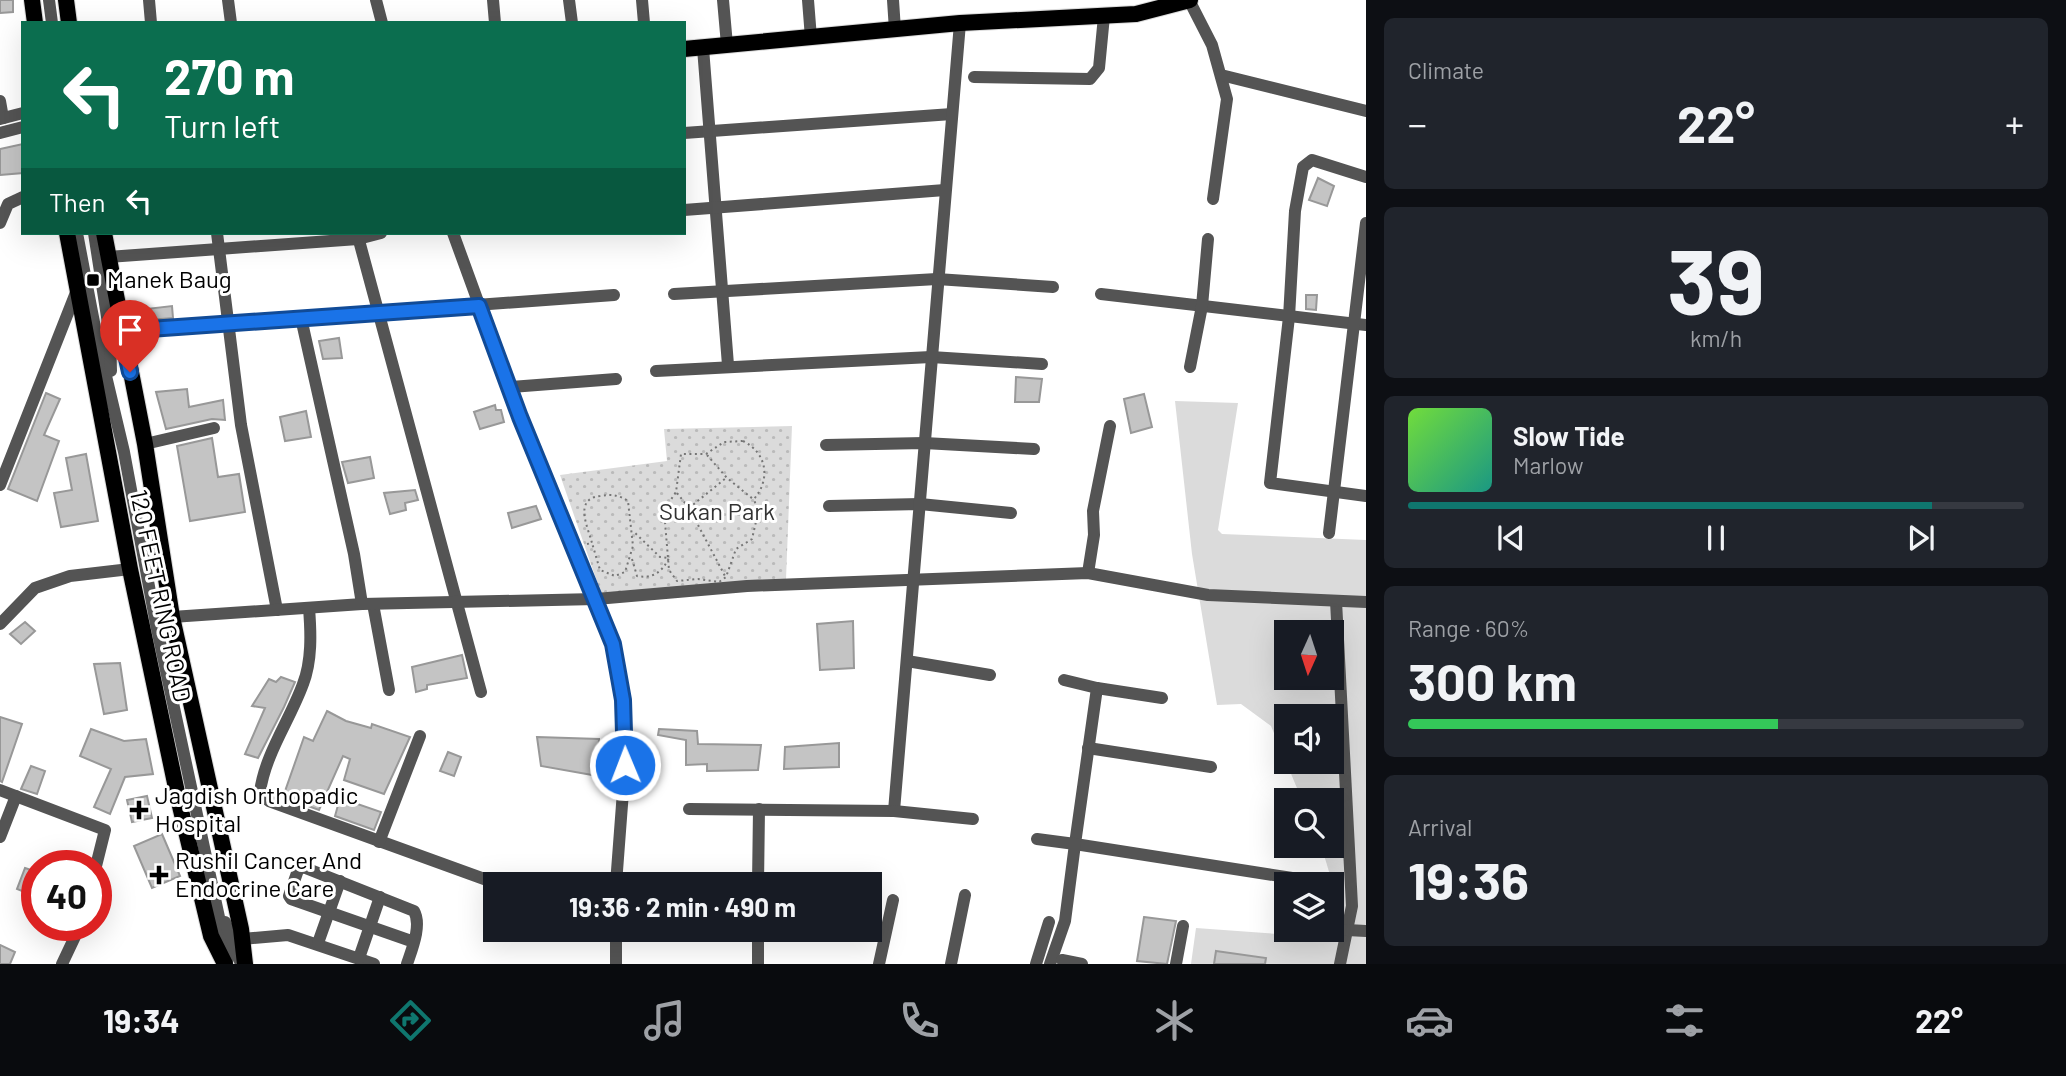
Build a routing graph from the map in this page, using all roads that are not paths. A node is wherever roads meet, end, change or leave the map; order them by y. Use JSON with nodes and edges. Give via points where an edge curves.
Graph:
{"nodes":[{"id":1,"x":32,"y":0,"type":"edge"},
{"id":2,"x":49,"y":0,"type":"edge"},
{"id":3,"x":66,"y":0,"type":"edge"},
{"id":4,"x":149,"y":0,"type":"edge"},
{"id":5,"x":228,"y":0,"type":"edge"},
{"id":6,"x":376,"y":0,"type":"edge"},
{"id":7,"x":493,"y":0,"type":"edge"},
{"id":8,"x":569,"y":0,"type":"edge"},
{"id":9,"x":642,"y":0,"type":"edge"},
{"id":10,"x":723,"y":0,"type":"edge"},
{"id":11,"x":807,"y":0,"type":"edge"},
{"id":12,"x":893,"y":0,"type":"edge"},
{"id":13,"x":1189,"y":0,"type":"edge"},
{"id":14,"x":1155,"y":5,"type":"edge"},
{"id":15,"x":1104,"y":16,"type":"junction"},
{"id":16,"x":35,"y":21,"type":"edge"},
{"id":17,"x":52,"y":21,"type":"edge"},
{"id":18,"x":69,"y":21,"type":"edge"},
{"id":19,"x":151,"y":21,"type":"edge"},
{"id":20,"x":231,"y":21,"type":"edge"},
{"id":21,"x":381,"y":21,"type":"edge"},
{"id":22,"x":495,"y":21,"type":"edge"},
{"id":23,"x":572,"y":21,"type":"edge"},
{"id":24,"x":644,"y":21,"type":"edge"},
{"id":25,"x":960,"y":23,"type":"junction"},
{"id":26,"x":895,"y":30,"type":"junction"},
{"id":27,"x":811,"y":38,"type":"junction"},
{"id":28,"x":727,"y":45,"type":"junction"},
{"id":29,"x":703,"y":48,"type":"junction"},
{"id":30,"x":686,"y":50,"type":"edge"},
{"id":31,"x":1221,"y":75,"type":"junction"},
{"id":32,"x":974,"y":77,"type":"dead end"},
{"id":33,"x":0,"y":102,"type":"edge"},
{"id":34,"x":1366,"y":111,"type":"edge"},
{"id":35,"x":21,"y":114,"type":"edge"},
{"id":36,"x":952,"y":114,"type":"junction"},
{"id":37,"x":2,"y":119,"type":"edge"},
{"id":38,"x":21,"y":128,"type":"edge"},
{"id":39,"x":710,"y":131,"type":"junction"},
{"id":40,"x":0,"y":133,"type":"edge"},
{"id":41,"x":686,"y":133,"type":"edge"},
{"id":42,"x":1366,"y":177,"type":"edge"},
{"id":43,"x":945,"y":190,"type":"junction"},
{"id":44,"x":21,"y":198,"type":"edge"},
{"id":45,"x":1213,"y":198,"type":"dead end"},
{"id":46,"x":716,"y":208,"type":"junction"},
{"id":47,"x":686,"y":210,"type":"edge"},
{"id":48,"x":0,"y":223,"type":"edge"},
{"id":49,"x":1366,"y":223,"type":"edge"},
{"id":50,"x":66,"y":235,"type":"edge"},
{"id":51,"x":78,"y":235,"type":"edge"},
{"id":52,"x":94,"y":235,"type":"edge"},
{"id":53,"x":104,"y":235,"type":"edge"},
{"id":54,"x":217,"y":235,"type":"edge"},
{"id":55,"x":454,"y":235,"type":"edge"},
{"id":56,"x":358,"y":236,"type":"edge"},
{"id":57,"x":1209,"y":239,"type":"dead end"},
{"id":58,"x":219,"y":249,"type":"junction"},
{"id":59,"x":108,"y":257,"type":"junction"},
{"id":60,"x":937,"y":279,"type":"junction"},
{"id":61,"x":1053,"y":287,"type":"dead end"},
{"id":62,"x":722,"y":289,"type":"junction"},
{"id":63,"x":77,"y":290,"type":"junction"},
{"id":64,"x":674,"y":294,"type":"dead end"},
{"id":65,"x":614,"y":295,"type":"dead end"},
{"id":66,"x":1101,"y":295,"type":"dead end"},
{"id":67,"x":479,"y":306,"type":"junction"},
{"id":68,"x":1202,"y":306,"type":"junction"},
{"id":69,"x":378,"y":313,"type":"junction"},
{"id":70,"x":1289,"y":317,"type":"junction"},
{"id":71,"x":301,"y":318,"type":"junction"},
{"id":72,"x":226,"y":323,"type":"junction"},
{"id":73,"x":1360,"y":325,"type":"edge"},
{"id":74,"x":121,"y":331,"type":"junction"},
{"id":75,"x":931,"y":357,"type":"junction"},
{"id":76,"x":1042,"y":363,"type":"dead end"},
{"id":77,"x":728,"y":365,"type":"junction"},
{"id":78,"x":1189,"y":367,"type":"dead end"},
{"id":79,"x":656,"y":371,"type":"dead end"},
{"id":80,"x":616,"y":379,"type":"dead end"},
{"id":81,"x":511,"y":387,"type":"junction"},
{"id":82,"x":113,"y":397,"type":"junction"},
{"id":83,"x":1110,"y":426,"type":"dead end"},
{"id":84,"x":214,"y":428,"type":"dead end"},
{"id":85,"x":925,"y":443,"type":"junction"},
{"id":86,"x":145,"y":444,"type":"junction"},
{"id":87,"x":826,"y":444,"type":"dead end"},
{"id":88,"x":1034,"y":449,"type":"dead end"},
{"id":89,"x":0,"y":485,"type":"edge"},
{"id":90,"x":1334,"y":492,"type":"junction"},
{"id":91,"x":1366,"y":496,"type":"edge"},
{"id":92,"x":920,"y":504,"type":"junction"},
{"id":93,"x":829,"y":506,"type":"dead end"},
{"id":94,"x":1011,"y":513,"type":"dead end"},
{"id":95,"x":1329,"y":533,"type":"dead end"},
{"id":96,"x":130,"y":569,"type":"junction"},
{"id":97,"x":1088,"y":573,"type":"junction"},
{"id":98,"x":914,"y":580,"type":"junction"},
{"id":99,"x":596,"y":598,"type":"junction"},
{"id":100,"x":1336,"y":601,"type":"junction"},
{"id":101,"x":458,"y":602,"type":"junction"},
{"id":102,"x":1366,"y":602,"type":"edge"},
{"id":103,"x":368,"y":604,"type":"junction"},
{"id":104,"x":309,"y":608,"type":"junction"},
{"id":105,"x":277,"y":610,"type":"junction"},
{"id":106,"x":172,"y":617,"type":"junction"},
{"id":107,"x":0,"y":624,"type":"edge"},
{"id":108,"x":907,"y":662,"type":"junction"},
{"id":109,"x":990,"y":675,"type":"dead end"},
{"id":110,"x":1064,"y":680,"type":"dead end"},
{"id":111,"x":1097,"y":688,"type":"junction"},
{"id":112,"x":389,"y":690,"type":"dead end"},
{"id":113,"x":481,"y":692,"type":"dead end"},
{"id":114,"x":1162,"y":698,"type":"dead end"},
{"id":115,"x":421,"y":736,"type":"dead end"},
{"id":116,"x":1088,"y":748,"type":"junction"},
{"id":117,"x":1210,"y":767,"type":"dead end"},
{"id":118,"x":0,"y":790,"type":"edge"},
{"id":119,"x":16,"y":796,"type":"junction"},
{"id":120,"x":689,"y":809,"type":"dead end"},
{"id":121,"x":759,"y":809,"type":"junction"},
{"id":122,"x":894,"y":811,"type":"junction"},
{"id":123,"x":973,"y":819,"type":"dead end"},
{"id":124,"x":0,"y":837,"type":"edge"},
{"id":125,"x":1037,"y":839,"type":"dead end"},
{"id":126,"x":380,"y":842,"type":"junction"},
{"id":127,"x":1075,"y":844,"type":"junction"},
{"id":128,"x":100,"y":850,"type":"edge"},
{"id":129,"x":617,"y":872,"type":"edge"},
{"id":130,"x":758,"y":872,"type":"edge"},
{"id":131,"x":1274,"y":875,"type":"edge"},
{"id":132,"x":483,"y":879,"type":"edge"},
{"id":133,"x":1351,"y":879,"type":"junction"},
{"id":134,"x":1366,"y":880,"type":"edge"},
{"id":135,"x":340,"y":881,"type":"junction"},
{"id":136,"x":213,"y":888,"type":"junction"},
{"id":137,"x":965,"y":895,"type":"dead end"},
{"id":138,"x":380,"y":897,"type":"junction"},
{"id":139,"x":893,"y":900,"type":"dead end"},
{"id":140,"x":329,"y":912,"type":"junction"},
{"id":141,"x":1049,"y":922,"type":"dead end"},
{"id":142,"x":370,"y":926,"type":"junction"},
{"id":143,"x":1183,"y":926,"type":"dead end"},
{"id":144,"x":1347,"y":930,"type":"junction"},
{"id":145,"x":1366,"y":932,"type":"edge"},
{"id":146,"x":242,"y":939,"type":"junction"},
{"id":147,"x":73,"y":941,"type":"edge"},
{"id":148,"x":414,"y":942,"type":"junction"},
{"id":149,"x":616,"y":942,"type":"edge"},
{"id":150,"x":758,"y":942,"type":"edge"},
{"id":151,"x":318,"y":943,"type":"junction"},
{"id":152,"x":359,"y":958,"type":"junction"},
{"id":153,"x":1056,"y":962,"type":"edge"},
{"id":154,"x":62,"y":964,"type":"edge"},
{"id":155,"x":227,"y":964,"type":"edge"},
{"id":156,"x":243,"y":964,"type":"edge"},
{"id":157,"x":374,"y":964,"type":"edge"},
{"id":158,"x":407,"y":964,"type":"edge"},
{"id":159,"x":617,"y":964,"type":"edge"},
{"id":160,"x":758,"y":964,"type":"edge"},
{"id":161,"x":879,"y":964,"type":"edge"},
{"id":162,"x":951,"y":964,"type":"edge"},
{"id":163,"x":1035,"y":964,"type":"edge"},
{"id":164,"x":1082,"y":964,"type":"edge"},
{"id":165,"x":1176,"y":964,"type":"edge"},
{"id":166,"x":1340,"y":964,"type":"edge"}],
"edges":[{"from":1,"to":16,"type":"main road"},
{"from":2,"to":17,"type":"street"},
{"from":3,"to":18,"type":"main road"},
{"from":4,"to":19,"type":"street"},
{"from":5,"to":20,"type":"street"},
{"from":6,"to":21,"type":"street"},
{"from":7,"to":22,"type":"street"},
{"from":8,"to":23,"type":"street"},
{"from":9,"to":24,"type":"street"},
{"from":10,"to":28,"type":"street"},
{"from":11,"to":27,"type":"street"},
{"from":12,"to":26,"type":"street"},
{"from":13,"to":14,"type":"main road"},
{"from":13,"to":31,"type":"street"},
{"from":14,"to":15,"type":"main road"},
{"from":15,"to":25,"type":"main road"},
{"from":15,"to":32,"type":"street","via":[[1098,68],[1090,79]]},
{"from":25,"to":26,"type":"main road"},
{"from":25,"to":36,"type":"street"},
{"from":26,"to":27,"type":"main road"},
{"from":27,"to":28,"type":"main road"},
{"from":28,"to":29,"type":"main road"},
{"from":29,"to":30,"type":"main road"},
{"from":29,"to":39,"type":"street"},
{"from":31,"to":34,"type":"street"},
{"from":31,"to":45,"type":"street","via":[[1227,99]]},
{"from":33,"to":37,"type":"street"},
{"from":35,"to":37,"type":"street"},
{"from":36,"to":39,"type":"street"},
{"from":36,"to":43,"type":"street"},
{"from":38,"to":40,"type":"street"},
{"from":39,"to":41,"type":"street"},
{"from":39,"to":46,"type":"street"},
{"from":42,"to":70,"type":"street","via":[[1312,160],[1303,167],[1295,211]]},
{"from":43,"to":46,"type":"street"},
{"from":43,"to":60,"type":"street"},
{"from":44,"to":48,"type":"street","via":[[8,204]]},
{"from":46,"to":47,"type":"street"},
{"from":46,"to":62,"type":"street"},
{"from":49,"to":73,"type":"street"},
{"from":50,"to":63,"type":"main road","name":"120 FEET RING ROAD"},
{"from":51,"to":82,"type":"street"},
{"from":52,"to":82,"type":"street","via":[[110,336]]},
{"from":53,"to":59,"type":"main road","name":"120 FEET RING ROAD"},
{"from":54,"to":58,"type":"street"},
{"from":55,"to":67,"type":"street"},
{"from":56,"to":58,"type":"street"},
{"from":56,"to":69,"type":"street"},
{"from":57,"to":68,"type":"street"},
{"from":58,"to":59,"type":"street"},
{"from":58,"to":72,"type":"street"},
{"from":59,"to":74,"type":"main road","name":"120 FEET RING ROAD"},
{"from":60,"to":61,"type":"street"},
{"from":60,"to":62,"type":"street"},
{"from":60,"to":75,"type":"street"},
{"from":62,"to":64,"type":"street"},
{"from":62,"to":77,"type":"street"},
{"from":63,"to":89,"type":"street"},
{"from":63,"to":96,"type":"main road","name":"120 FEET RING ROAD"},
{"from":65,"to":67,"type":"street"},
{"from":66,"to":68,"type":"street"},
{"from":67,"to":69,"type":"street"},
{"from":67,"to":81,"type":"street"},
{"from":68,"to":70,"type":"street"},
{"from":68,"to":78,"type":"street"},
{"from":69,"to":71,"type":"street"},
{"from":69,"to":101,"type":"street"},
{"from":70,"to":73,"type":"street"},
{"from":70,"to":90,"type":"street","via":[[1270,483]]},
{"from":71,"to":72,"type":"street"},
{"from":71,"to":103,"type":"street"},
{"from":72,"to":74,"type":"street"},
{"from":72,"to":105,"type":"street"},
{"from":73,"to":90,"type":"street"},
{"from":74,"to":86,"type":"main road","name":"120 FEET RING ROAD"},
{"from":75,"to":76,"type":"street"},
{"from":75,"to":77,"type":"street"},
{"from":75,"to":85,"type":"street"},
{"from":77,"to":79,"type":"street"},
{"from":80,"to":81,"type":"street"},
{"from":81,"to":99,"type":"street"},
{"from":82,"to":136,"type":"street","via":[[153,612]]},
{"from":83,"to":97,"type":"street","via":[[1093,511]]},
{"from":84,"to":86,"type":"street"},
{"from":85,"to":87,"type":"street"},
{"from":85,"to":88,"type":"street"},
{"from":85,"to":92,"type":"street"},
{"from":86,"to":106,"type":"main road","name":"120 FEET RING ROAD"},
{"from":90,"to":91,"type":"street"},
{"from":90,"to":95,"type":"street"},
{"from":92,"to":93,"type":"street"},
{"from":92,"to":94,"type":"street"},
{"from":92,"to":98,"type":"street"},
{"from":96,"to":107,"type":"street","via":[[70,576],[35,588]]},
{"from":96,"to":155,"type":"main road","name":"120 FEET RING ROAD","via":[[211,936]]},
{"from":97,"to":98,"type":"street"},
{"from":97,"to":100,"type":"street","via":[[1208,595]]},
{"from":98,"to":99,"type":"street"},
{"from":98,"to":108,"type":"street"},
{"from":99,"to":101,"type":"street"},
{"from":99,"to":129,"type":"street","via":[[613,644],[623,700],[625,765]]},
{"from":100,"to":102,"type":"street"},
{"from":100,"to":133,"type":"street"},
{"from":101,"to":103,"type":"street"},
{"from":101,"to":113,"type":"street"},
{"from":103,"to":104,"type":"street"},
{"from":103,"to":112,"type":"street"},
{"from":104,"to":105,"type":"street"},
{"from":104,"to":126,"type":"street","via":[[304,682],[270,757],[260,792],[269,801]]},
{"from":105,"to":106,"type":"street"},
{"from":106,"to":146,"type":"main road","name":"120 FEET RING ROAD"},
{"from":108,"to":109,"type":"street"},
{"from":108,"to":122,"type":"street"},
{"from":110,"to":111,"type":"street"},
{"from":111,"to":114,"type":"street"},
{"from":111,"to":116,"type":"street"},
{"from":115,"to":126,"type":"street"},
{"from":116,"to":117,"type":"street"},
{"from":116,"to":127,"type":"street"},
{"from":118,"to":119,"type":"street"},
{"from":119,"to":124,"type":"street"},
{"from":119,"to":128,"type":"street","via":[[106,830]]},
{"from":120,"to":121,"type":"street"},
{"from":121,"to":122,"type":"street"},
{"from":121,"to":130,"type":"street"},
{"from":122,"to":123,"type":"street"},
{"from":125,"to":127,"type":"street"},
{"from":126,"to":132,"type":"street"},
{"from":127,"to":131,"type":"street"},
{"from":127,"to":153,"type":"street"},
{"from":133,"to":134,"type":"street"},
{"from":133,"to":144,"type":"street"},
{"from":135,"to":138,"type":"street"},
{"from":135,"to":140,"type":"street"},
{"from":135,"to":140,"type":"street","via":[[303,866],[298,870],[289,898]]},
{"from":136,"to":155,"type":"street"},
{"from":136,"to":156,"type":"street"},
{"from":137,"to":162,"type":"street"},
{"from":138,"to":142,"type":"street"},
{"from":138,"to":148,"type":"street","via":[[417,914]]},
{"from":139,"to":161,"type":"street"},
{"from":140,"to":142,"type":"street"},
{"from":140,"to":151,"type":"street"},
{"from":141,"to":163,"type":"street"},
{"from":142,"to":148,"type":"street"},
{"from":142,"to":152,"type":"street"},
{"from":143,"to":165,"type":"street"},
{"from":144,"to":145,"type":"street"},
{"from":144,"to":166,"type":"street"},
{"from":146,"to":151,"type":"street","via":[[288,935]]},
{"from":146,"to":156,"type":"main road","name":"120 FEET RING ROAD"},
{"from":147,"to":154,"type":"street"},
{"from":148,"to":158,"type":"street"},
{"from":149,"to":159,"type":"street"},
{"from":150,"to":160,"type":"street"},
{"from":151,"to":152,"type":"street"},
{"from":152,"to":157,"type":"street"},
{"from":153,"to":164,"type":"street"}]}
